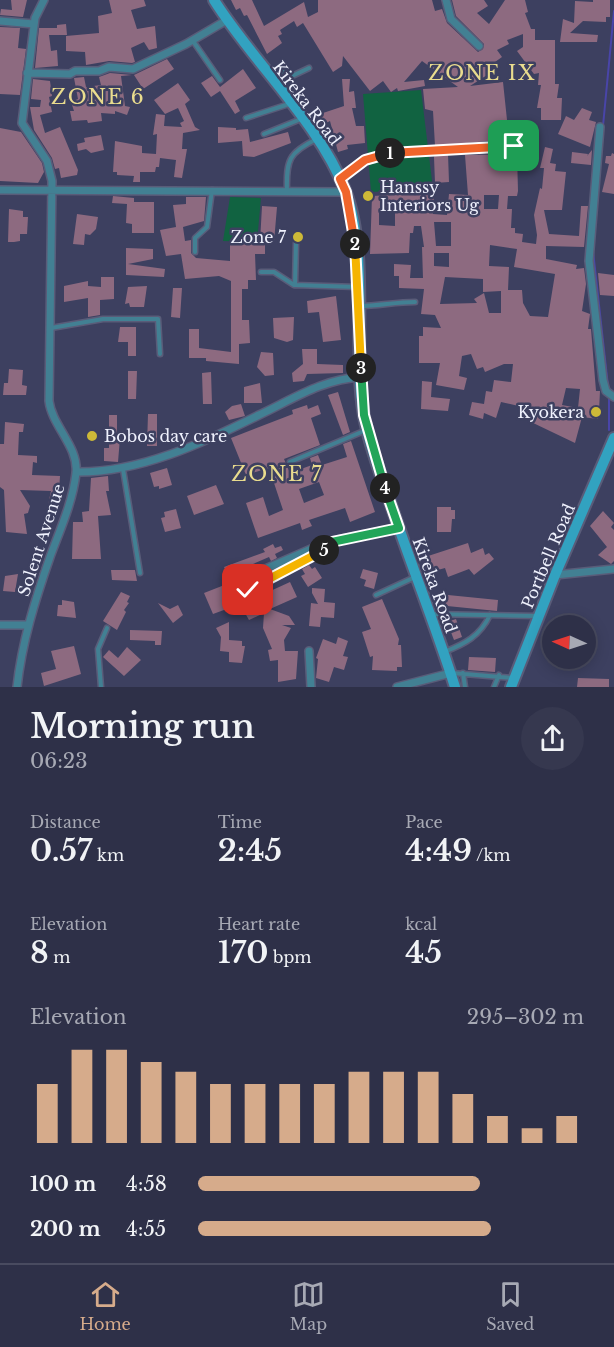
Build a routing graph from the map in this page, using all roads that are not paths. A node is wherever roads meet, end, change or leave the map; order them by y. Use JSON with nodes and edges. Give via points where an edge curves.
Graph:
{"nodes":[{"id":1,"x":44,"y":0,"type":"edge"},
{"id":2,"x":214,"y":0,"type":"edge"},
{"id":3,"x":446,"y":0,"type":"edge"},
{"id":4,"x":226,"y":20,"type":"junction"},
{"id":5,"x":0,"y":21,"type":"edge"},
{"id":6,"x":34,"y":24,"type":"junction"},
{"id":7,"x":193,"y":40,"type":"junction"},
{"id":8,"x":479,"y":46,"type":"dead end"},
{"id":9,"x":309,"y":68,"type":"dead end"},
{"id":10,"x":27,"y":73,"type":"junction"},
{"id":11,"x":220,"y":80,"type":"dead end"},
{"id":12,"x":272,"y":81,"type":"junction"},
{"id":13,"x":289,"y":104,"type":"junction"},
{"id":14,"x":246,"y":118,"type":"dead end"},
{"id":15,"x":302,"y":119,"type":"junction"},
{"id":16,"x":600,"y":127,"type":"dead end"},
{"id":17,"x":264,"y":134,"type":"dead end"},
{"id":18,"x":317,"y":139,"type":"junction"},
{"id":19,"x":514,"y":146,"type":"dead end"},
{"id":20,"x":340,"y":179,"type":"junction"},
{"id":21,"x":0,"y":189,"type":"edge"},
{"id":22,"x":52,"y":190,"type":"junction"},
{"id":23,"x":212,"y":190,"type":"junction"},
{"id":24,"x":287,"y":192,"type":"junction"},
{"id":25,"x":346,"y":192,"type":"junction"},
{"id":26,"x":296,"y":243,"type":"dead end"},
{"id":27,"x":195,"y":252,"type":"dead end"},
{"id":28,"x":261,"y":272,"type":"dead end"},
{"id":29,"x":295,"y":285,"type":"junction"},
{"id":30,"x":358,"y":287,"type":"junction"},
{"id":31,"x":415,"y":302,"type":"dead end"},
{"id":32,"x":359,"y":306,"type":"junction"},
{"id":33,"x":51,"y":328,"type":"junction"},
{"id":34,"x":160,"y":354,"type":"dead end"},
{"id":35,"x":361,"y":377,"type":"junction"},
{"id":36,"x":614,"y":397,"type":"edge"},
{"id":37,"x":368,"y":430,"type":"junction"},
{"id":38,"x":614,"y":438,"type":"edge"},
{"id":39,"x":290,"y":462,"type":"dead end"},
{"id":40,"x":123,"y":469,"type":"junction"},
{"id":41,"x":76,"y":472,"type":"junction"},
{"id":42,"x":399,"y":528,"type":"junction"},
{"id":43,"x":327,"y":543,"type":"junction"},
{"id":44,"x":276,"y":565,"type":"junction"},
{"id":45,"x":614,"y":569,"type":"edge"},
{"id":46,"x":140,"y":573,"type":"dead end"},
{"id":47,"x":280,"y":574,"type":"junction"},
{"id":48,"x":555,"y":575,"type":"junction"},
{"id":49,"x":416,"y":577,"type":"junction"},
{"id":50,"x":376,"y":595,"type":"dead end"},
{"id":51,"x":430,"y":614,"type":"junction"},
{"id":52,"x":490,"y":615,"type":"junction"},
{"id":53,"x":539,"y":616,"type":"junction"},
{"id":54,"x":0,"y":625,"type":"edge"},
{"id":55,"x":28,"y":625,"type":"junction"},
{"id":56,"x":107,"y":628,"type":"dead end"},
{"id":57,"x":309,"y":651,"type":"dead end"},
{"id":58,"x":443,"y":652,"type":"junction"},
{"id":59,"x":463,"y":673,"type":"junction"},
{"id":60,"x":451,"y":674,"type":"junction"},
{"id":61,"x":499,"y":675,"type":"junction"},
{"id":62,"x":513,"y":682,"type":"edge"},
{"id":63,"x":17,"y":687,"type":"edge"},
{"id":64,"x":101,"y":687,"type":"edge"},
{"id":65,"x":311,"y":687,"type":"edge"},
{"id":66,"x":397,"y":687,"type":"edge"},
{"id":67,"x":455,"y":687,"type":"edge"},
{"id":68,"x":465,"y":687,"type":"edge"},
{"id":69,"x":494,"y":687,"type":"edge"}],
"edges":[{"from":1,"to":6,"type":"street","name":"Solent Avenue"},
{"from":2,"to":4,"type":"main road","name":"Kireka Road"},
{"from":3,"to":8,"type":"street","via":[[451,19]]},
{"from":4,"to":7,"type":"street"},
{"from":4,"to":12,"type":"main road","name":"Kireka Road"},
{"from":5,"to":6,"type":"street"},
{"from":6,"to":10,"type":"street","name":"Solent Avenue"},
{"from":7,"to":10,"type":"street","via":[[133,69]]},
{"from":7,"to":11,"type":"lane"},
{"from":9,"to":12,"type":"lane","via":[[292,76],[286,69]]},
{"from":10,"to":22,"type":"street","name":"Solent Avenue","via":[[22,123],[47,161]]},
{"from":12,"to":13,"type":"main road","name":"Kireka Road"},
{"from":13,"to":14,"type":"lane"},
{"from":13,"to":15,"type":"main road","name":"Kireka Road"},
{"from":15,"to":17,"type":"lane"},
{"from":15,"to":18,"type":"main road","name":"Kireka Road"},
{"from":16,"to":36,"type":"street","via":[[589,261],[603,380],[606,391]]},
{"from":18,"to":20,"type":"main road","name":"Kireka Road"},
{"from":18,"to":24,"type":"lane","via":[[291,156]]},
{"from":19,"to":20,"type":"lane","via":[[391,153],[365,160]]},
{"from":20,"to":25,"type":"main road","name":"Kireka Road"},
{"from":21,"to":22,"type":"street"},
{"from":22,"to":23,"type":"street"},
{"from":22,"to":33,"type":"street","name":"Solent Avenue"},
{"from":23,"to":24,"type":"street"},
{"from":23,"to":27,"type":"lane","via":[[207,227],[195,238]]},
{"from":24,"to":25,"type":"street"},
{"from":25,"to":30,"type":"main road","name":"Kireka Road","via":[[354,228]]},
{"from":26,"to":29,"type":"lane"},
{"from":28,"to":29,"type":"lane","via":[[274,272]]},
{"from":29,"to":30,"type":"lane"},
{"from":30,"to":32,"type":"main road","name":"Kireka Road"},
{"from":31,"to":32,"type":"lane"},
{"from":32,"to":35,"type":"main road","name":"Kireka Road"},
{"from":33,"to":34,"type":"lane","via":[[103,319],[158,319]]},
{"from":33,"to":41,"type":"street","name":"Solent Avenue","via":[[50,413],[72,451]]},
{"from":35,"to":37,"type":"main road","name":"Kireka Road"},
{"from":35,"to":40,"type":"street","via":[[324,382],[214,438]]},
{"from":37,"to":39,"type":"lane"},
{"from":37,"to":42,"type":"main road","name":"Kireka Road"},
{"from":38,"to":48,"type":"main road","name":"Portbell Road"},
{"from":40,"to":41,"type":"street"},
{"from":40,"to":46,"type":"lane"},
{"from":41,"to":55,"type":"street","name":"Solent Avenue"},
{"from":42,"to":43,"type":"street"},
{"from":42,"to":49,"type":"main road","name":"Kireka Road"},
{"from":43,"to":44,"type":"street"},
{"from":43,"to":47,"type":"street","via":[[322,552]]},
{"from":44,"to":47,"type":"street"},
{"from":44,"to":47,"type":"street","via":[[240,580],[240,586],[248,590]]},
{"from":45,"to":48,"type":"street"},
{"from":48,"to":53,"type":"main road","name":"Portbell Road"},
{"from":49,"to":50,"type":"lane"},
{"from":49,"to":51,"type":"main road","name":"Kireka Road"},
{"from":51,"to":52,"type":"lane"},
{"from":51,"to":58,"type":"main road","name":"Kireka Road"},
{"from":52,"to":53,"type":"lane"},
{"from":52,"to":58,"type":"lane","via":[[484,628],[471,639]]},
{"from":53,"to":62,"type":"main road","name":"Portbell Road"},
{"from":54,"to":55,"type":"street"},
{"from":55,"to":63,"type":"street","name":"Solent Avenue"},
{"from":56,"to":64,"type":"lane","via":[[98,649]]},
{"from":57,"to":65,"type":"street"},
{"from":58,"to":60,"type":"main road","name":"Kireka Road"},
{"from":59,"to":60,"type":"lane"},
{"from":59,"to":61,"type":"lane"},
{"from":59,"to":68,"type":"lane"},
{"from":60,"to":66,"type":"street"},
{"from":60,"to":67,"type":"main road","name":"Kireka Road"},
{"from":61,"to":62,"type":"lane"},
{"from":61,"to":69,"type":"lane"}]}
